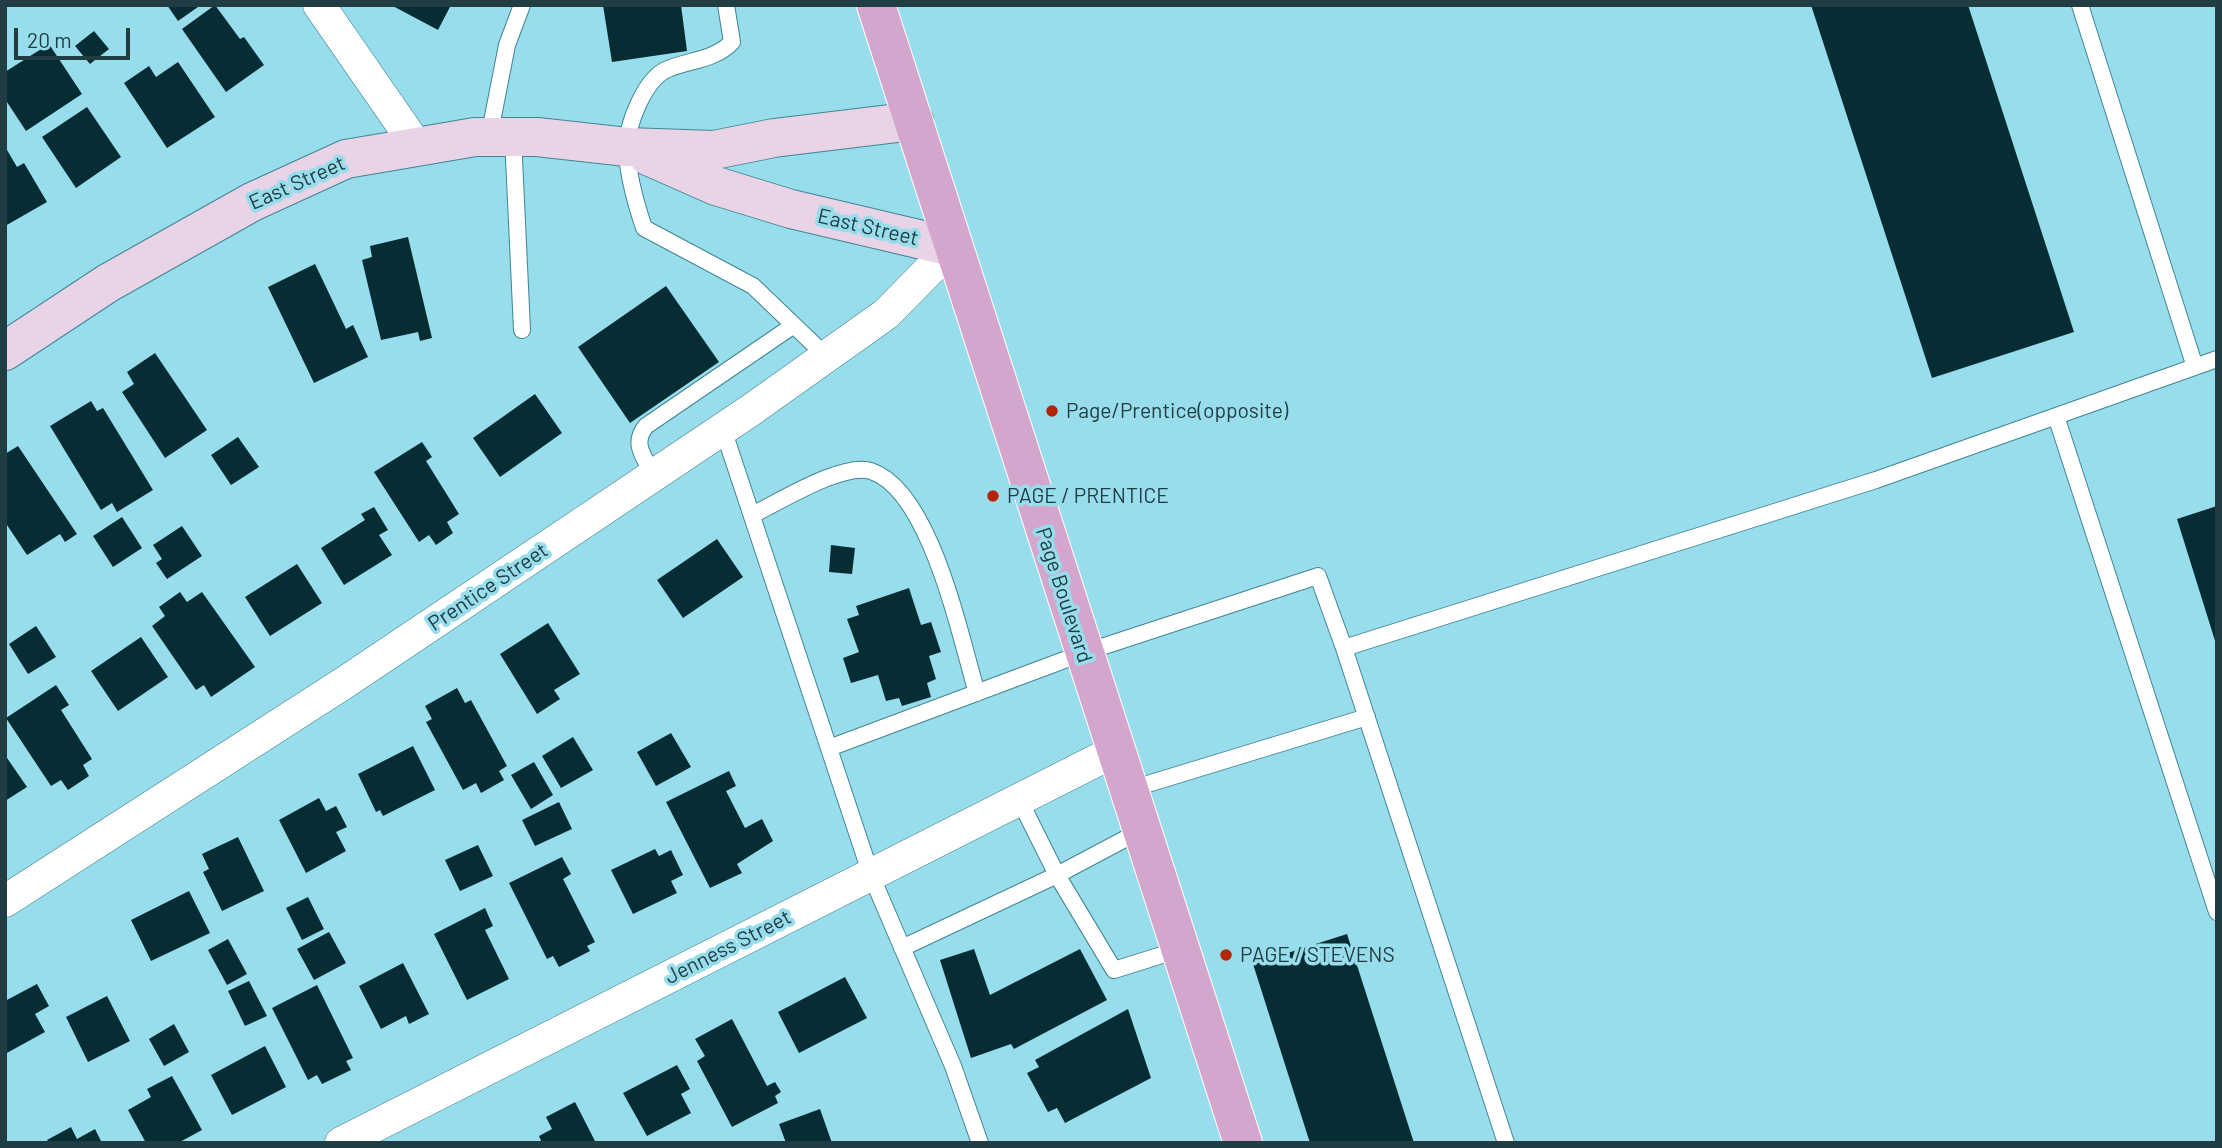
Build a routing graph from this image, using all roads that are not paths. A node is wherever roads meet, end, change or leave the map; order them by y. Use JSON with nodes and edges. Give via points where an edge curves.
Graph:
{"nodes":[{"id":1,"x":522,"y":5,"type":"edge"},
{"id":2,"x":726,"y":5,"type":"edge"},
{"id":3,"x":876,"y":5,"type":"edge"},
{"id":4,"x":2080,"y":5,"type":"edge"},
{"id":5,"x":329,"y":10,"type":"edge"},
{"id":6,"x":914,"y":121,"type":"junction"},
{"id":7,"x":501,"y":137,"type":"junction"},
{"id":8,"x":415,"y":145,"type":"junction"},
{"id":9,"x":627,"y":147,"type":"junction"},
{"id":10,"x":952,"y":247,"type":"junction"},
{"id":11,"x":794,"y":325,"type":"junction"},
{"id":12,"x":522,"y":330,"type":"dead end"},
{"id":13,"x":5,"y":351,"type":"edge"},
{"id":14,"x":826,"y":356,"type":"junction"},
{"id":15,"x":2217,"y":359,"type":"edge"},
{"id":16,"x":2195,"y":367,"type":"junction"},
{"id":17,"x":2056,"y":416,"type":"junction"},
{"id":18,"x":723,"y":429,"type":"junction"},
{"id":19,"x":654,"y":476,"type":"junction"},
{"id":20,"x":752,"y":515,"type":"junction"},
{"id":21,"x":1344,"y":648,"type":"junction"},
{"id":22,"x":1083,"y":653,"type":"junction"},
{"id":23,"x":977,"y":693,"type":"junction"},
{"id":24,"x":1367,"y":717,"type":"junction"},
{"id":25,"x":830,"y":748,"type":"junction"},
{"id":26,"x":1115,"y":751,"type":"junction"},
{"id":27,"x":1128,"y":790,"type":"junction"},
{"id":28,"x":1019,"y":799,"type":"junction"},
{"id":29,"x":1140,"y":831,"type":"junction"},
{"id":30,"x":871,"y":875,"type":"junction"},
{"id":31,"x":1057,"y":875,"type":"junction"},
{"id":32,"x":5,"y":901,"type":"edge"},
{"id":33,"x":2217,"y":912,"type":"edge"},
{"id":34,"x":902,"y":948,"type":"junction"},
{"id":35,"x":1181,"y":949,"type":"junction"},
{"id":36,"x":341,"y":1143,"type":"edge"},
{"id":37,"x":980,"y":1143,"type":"edge"},
{"id":38,"x":1243,"y":1143,"type":"edge"},
{"id":39,"x":1506,"y":1143,"type":"edge"}],
"edges":[{"from":1,"to":7,"type":"lane","via":[[507,46]]},
{"from":2,"to":9,"type":"lane","via":[[732,42],[722,53],[665,70],[650,84],[643,92]]},
{"from":3,"to":6,"type":"main road","name":"Page Boulevard"},
{"from":4,"to":16,"type":"lane"},
{"from":5,"to":8,"type":"street"},
{"from":6,"to":9,"type":"main road","name":"East Street","via":[[714,150]]},
{"from":6,"to":10,"type":"main road","name":"Page Boulevard"},
{"from":7,"to":8,"type":"main road","name":"East Street"},
{"from":7,"to":9,"type":"main road","name":"East Street"},
{"from":7,"to":12,"type":"lane"},
{"from":8,"to":13,"type":"main road","name":"East Street","via":[[346,159],[251,202],[108,283]]},
{"from":9,"to":10,"type":"main road","name":"East Street","via":[[716,186]]},
{"from":9,"to":11,"type":"lane","via":[[644,228],[753,286]]},
{"from":10,"to":14,"type":"street","name":"Prentice Street","via":[[886,314]]},
{"from":10,"to":22,"type":"main road","name":"Page Boulevard"},
{"from":11,"to":14,"type":"lane"},
{"from":11,"to":19,"type":"lane","via":[[646,426],[638,445]]},
{"from":14,"to":18,"type":"street","name":"Prentice Street"},
{"from":15,"to":16,"type":"lane"},
{"from":16,"to":17,"type":"lane"},
{"from":17,"to":21,"type":"lane","via":[[1876,480]]},
{"from":17,"to":33,"type":"lane"},
{"from":18,"to":19,"type":"street","name":"Prentice Street"},
{"from":18,"to":20,"type":"lane"},
{"from":19,"to":32,"type":"street","name":"Prentice Street","via":[[348,681]]},
{"from":20,"to":23,"type":"lane","via":[[840,473],[870,471],[900,490],[934,547]]},
{"from":20,"to":25,"type":"lane"},
{"from":21,"to":22,"type":"lane","via":[[1318,576]]},
{"from":21,"to":24,"type":"lane"},
{"from":22,"to":23,"type":"lane"},
{"from":22,"to":26,"type":"main road","name":"Page Boulevard"},
{"from":23,"to":25,"type":"lane"},
{"from":24,"to":27,"type":"lane"},
{"from":24,"to":39,"type":"lane"},
{"from":25,"to":30,"type":"lane"},
{"from":26,"to":27,"type":"main road","name":"Page Boulevard"},
{"from":26,"to":28,"type":"street","name":"Jenness Street"},
{"from":27,"to":29,"type":"main road","name":"Page Boulevard"},
{"from":28,"to":30,"type":"street","name":"Jenness Street"},
{"from":28,"to":31,"type":"lane"},
{"from":29,"to":31,"type":"lane"},
{"from":29,"to":35,"type":"main road","name":"Page Boulevard"},
{"from":30,"to":34,"type":"lane"},
{"from":30,"to":36,"type":"street","name":"Jenness Street"},
{"from":31,"to":34,"type":"lane"},
{"from":31,"to":35,"type":"lane","via":[[1114,970]]},
{"from":34,"to":37,"type":"lane","via":[[953,1066]]},
{"from":35,"to":38,"type":"main road","name":"Page Boulevard"}]}
